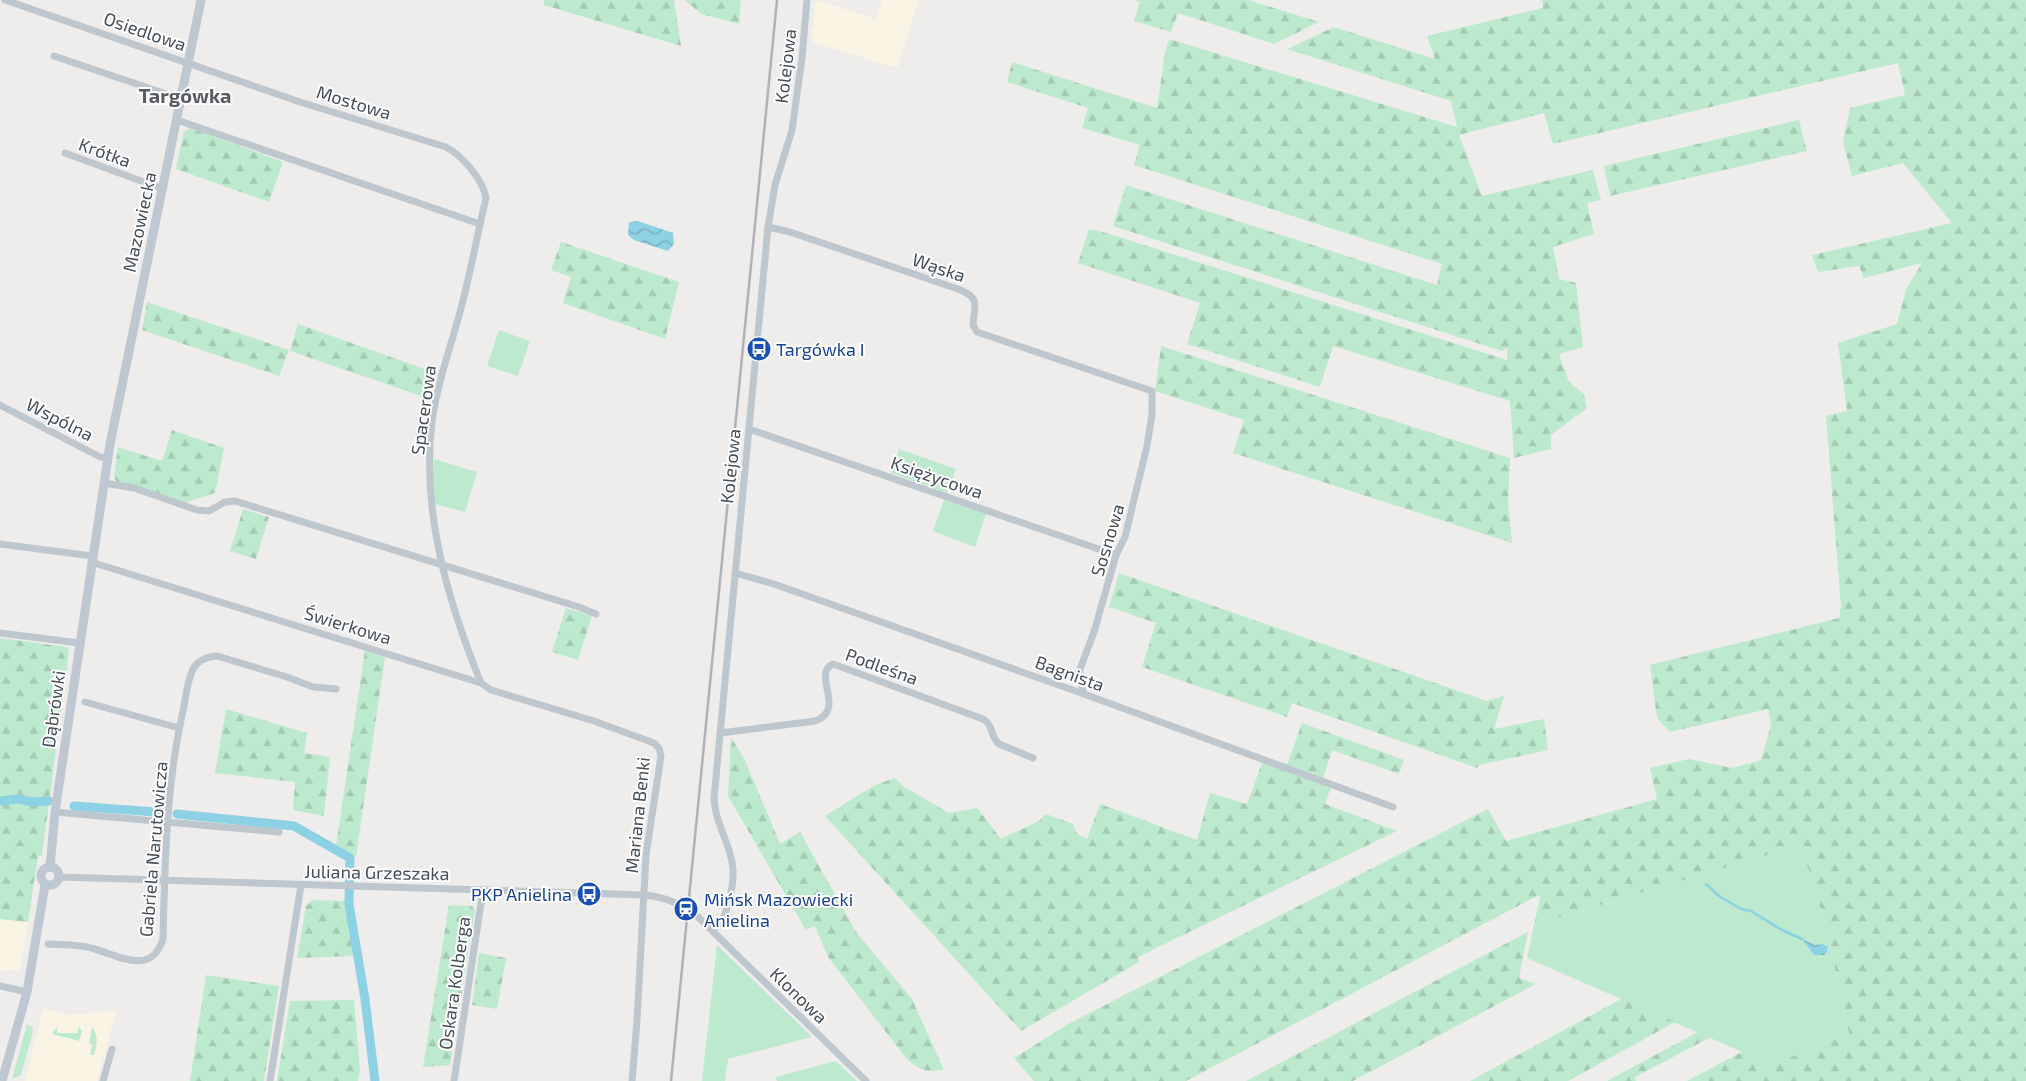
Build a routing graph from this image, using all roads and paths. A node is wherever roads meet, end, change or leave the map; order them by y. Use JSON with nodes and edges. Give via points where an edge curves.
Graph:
{"nodes":[{"id":1,"x":5,"y":0,"type":"edge"},
{"id":2,"x":201,"y":0,"type":"edge"},
{"id":3,"x":807,"y":0,"type":"edge"},
{"id":4,"x":54,"y":56,"type":"dead end"},
{"id":5,"x":189,"y":63,"type":"junction"},
{"id":6,"x":181,"y":99,"type":"junction"},
{"id":7,"x":177,"y":120,"type":"junction"},
{"id":8,"x":65,"y":153,"type":"dead end"},
{"id":9,"x":163,"y":188,"type":"junction"},
{"id":10,"x":486,"y":198,"type":"joint"},
{"id":11,"x":480,"y":224,"type":"junction"},
{"id":12,"x":768,"y":226,"type":"junction"},
{"id":13,"x":1152,"y":391,"type":"joint"},
{"id":14,"x":0,"y":405,"type":"edge"},
{"id":15,"x":749,"y":428,"type":"junction"},
{"id":16,"x":108,"y":455,"type":"junction"},
{"id":17,"x":104,"y":483,"type":"junction"},
{"id":18,"x":0,"y":544,"type":"edge"},
{"id":19,"x":1116,"y":555,"type":"junction"},
{"id":20,"x":91,"y":559,"type":"junction"},
{"id":21,"x":443,"y":565,"type":"junction"},
{"id":22,"x":735,"y":573,"type":"junction"},
{"id":23,"x":596,"y":614,"type":"dead end"},
{"id":24,"x":0,"y":633,"type":"edge"},
{"id":25,"x":79,"y":643,"type":"junction"},
{"id":26,"x":481,"y":683,"type":"junction"},
{"id":27,"x":336,"y":689,"type":"dead end"},
{"id":28,"x":1084,"y":694,"type":"junction"},
{"id":29,"x":85,"y":702,"type":"dead end"},
{"id":30,"x":594,"y":721,"type":"joint"},
{"id":31,"x":179,"y":728,"type":"junction"},
{"id":32,"x":720,"y":733,"type":"junction"},
{"id":33,"x":1033,"y":758,"type":"dead end"},
{"id":34,"x":1393,"y":807,"type":"dead end"},
{"id":35,"x":55,"y":812,"type":"junction"},
{"id":36,"x":166,"y":822,"type":"junction"},
{"id":37,"x":279,"y":832,"type":"dead end"},
{"id":38,"x":50,"y":867,"type":"junction"},
{"id":39,"x":59,"y":877,"type":"junction"},
{"id":40,"x":165,"y":881,"type":"junction"},
{"id":41,"x":45,"y":884,"type":"junction"},
{"id":42,"x":301,"y":885,"type":"junction"},
{"id":43,"x":483,"y":890,"type":"junction"},
{"id":44,"x":644,"y":895,"type":"junction"},
{"id":45,"x":712,"y":930,"type":"junction"},
{"id":46,"x":48,"y":944,"type":"dead end"},
{"id":47,"x":0,"y":986,"type":"edge"},
{"id":48,"x":27,"y":992,"type":"junction"},
{"id":49,"x":112,"y":1049,"type":"dead end"},
{"id":50,"x":2,"y":1081,"type":"edge"},
{"id":51,"x":102,"y":1081,"type":"edge"},
{"id":52,"x":270,"y":1081,"type":"edge"},
{"id":53,"x":454,"y":1081,"type":"edge"},
{"id":54,"x":632,"y":1081,"type":"edge"},
{"id":55,"x":866,"y":1081,"type":"edge"}],
"edges":[{"from":1,"to":5,"type":"street","name":"Osiedlowa"},
{"from":2,"to":5,"type":"street","name":"Mazowiecka"},
{"from":3,"to":12,"type":"street","name":"Kolejowa","via":[[792,130],[775,186]]},
{"from":4,"to":6,"type":"street"},
{"from":5,"to":6,"type":"street","name":"Mazowiecka"},
{"from":5,"to":10,"type":"street","name":"Mostowa","via":[[300,102],[446,147],[454,151],[480,180]]},
{"from":6,"to":7,"type":"street","name":"Mazowiecka"},
{"from":7,"to":9,"type":"street","name":"Mazowiecka"},
{"from":7,"to":11,"type":"street"},
{"from":8,"to":9,"type":"street","name":"Krótka"},
{"from":9,"to":16,"type":"street","name":"Mazowiecka"},
{"from":10,"to":11,"type":"street","name":"Spacerowa"},
{"from":11,"to":21,"type":"street","name":"Spacerowa","via":[[432,422],[429,477]]},
{"from":12,"to":13,"type":"street","name":"Wąska","via":[[968,293],[977,306],[973,325],[978,332]]},
{"from":12,"to":15,"type":"street","name":"Kolejowa"},
{"from":13,"to":19,"type":"street","name":"Sosnowa","via":[[1147,446],[1125,537]]},
{"from":14,"to":16,"type":"street","name":"Wspólna","via":[[100,457]]},
{"from":15,"to":19,"type":"street","name":"Księżycowa"},
{"from":15,"to":22,"type":"street","name":"Kolejowa"},
{"from":16,"to":17,"type":"street","name":"Dąbrówki"},
{"from":17,"to":20,"type":"street","name":"Dąbrówki"},
{"from":17,"to":21,"type":"street","via":[[134,488],[197,510],[209,511],[225,502],[235,501]]},
{"from":18,"to":20,"type":"street"},
{"from":19,"to":28,"type":"street","name":"Sosnowa","via":[[1080,669]]},
{"from":20,"to":25,"type":"street","name":"Dąbrówki"},
{"from":20,"to":26,"type":"street","name":"Świerkowa"},
{"from":21,"to":23,"type":"street"},
{"from":21,"to":26,"type":"street","name":"Spacerowa"},
{"from":22,"to":28,"type":"street","name":"Bagnista"},
{"from":22,"to":32,"type":"street","name":"Kolejowa"},
{"from":24,"to":25,"type":"street"},
{"from":25,"to":35,"type":"street","name":"Dąbrówki"},
{"from":26,"to":30,"type":"street","name":"Świerkowa","via":[[491,690]]},
{"from":27,"to":31,"type":"street","name":"Gabriela Narutowicza","via":[[312,687],[229,658],[212,656],[195,666]]},
{"from":28,"to":34,"type":"street","name":"Bagnista"},
{"from":29,"to":31,"type":"street"},
{"from":30,"to":44,"type":"street","name":"Mariana Benki","via":[[654,743],[660,751]]},
{"from":31,"to":36,"type":"street","name":"Gabriela Narutowicza"},
{"from":32,"to":33,"type":"street","name":"Podleśna","via":[[815,721],[824,717],[829,707],[825,674],[833,664],[983,719],[991,726],[995,741]]},
{"from":32,"to":45,"type":"street","name":"Kolejowa","via":[[715,809],[731,856],[733,874],[727,910],[720,924]]},
{"from":35,"to":36,"type":"street"},
{"from":35,"to":38,"type":"street","name":"Dąbrówki"},
{"from":36,"to":37,"type":"street"},
{"from":36,"to":40,"type":"street","name":"Gabriela Narutowicza"},
{"from":38,"to":39,"type":"street","via":[[57,871]]},
{"from":38,"to":41,"type":"street","via":[[42,873]]},
{"from":39,"to":40,"type":"street","name":"Juliana Grzeszaka"},
{"from":39,"to":41,"type":"street","via":[[54,884]]},
{"from":40,"to":42,"type":"street","name":"Juliana Grzeszaka"},
{"from":40,"to":46,"type":"street","name":"Gabriela Narutowicza","via":[[163,938],[158,950],[148,958],[136,962],[90,948]]},
{"from":41,"to":48,"type":"street"},
{"from":42,"to":43,"type":"street","name":"Juliana Grzeszaka"},
{"from":42,"to":52,"type":"street"},
{"from":43,"to":44,"type":"street","name":"Juliana Grzeszaka"},
{"from":43,"to":53,"type":"street","name":"Oskara Kolberga"},
{"from":44,"to":45,"type":"street","name":"Juliana Grzeszaka","via":[[665,898],[686,907]]},
{"from":44,"to":54,"type":"street","name":"Mariana Benki"},
{"from":45,"to":55,"type":"street","name":"Klonowa"},
{"from":47,"to":48,"type":"street"},
{"from":48,"to":50,"type":"street"},
{"from":49,"to":51,"type":"street"}]}
